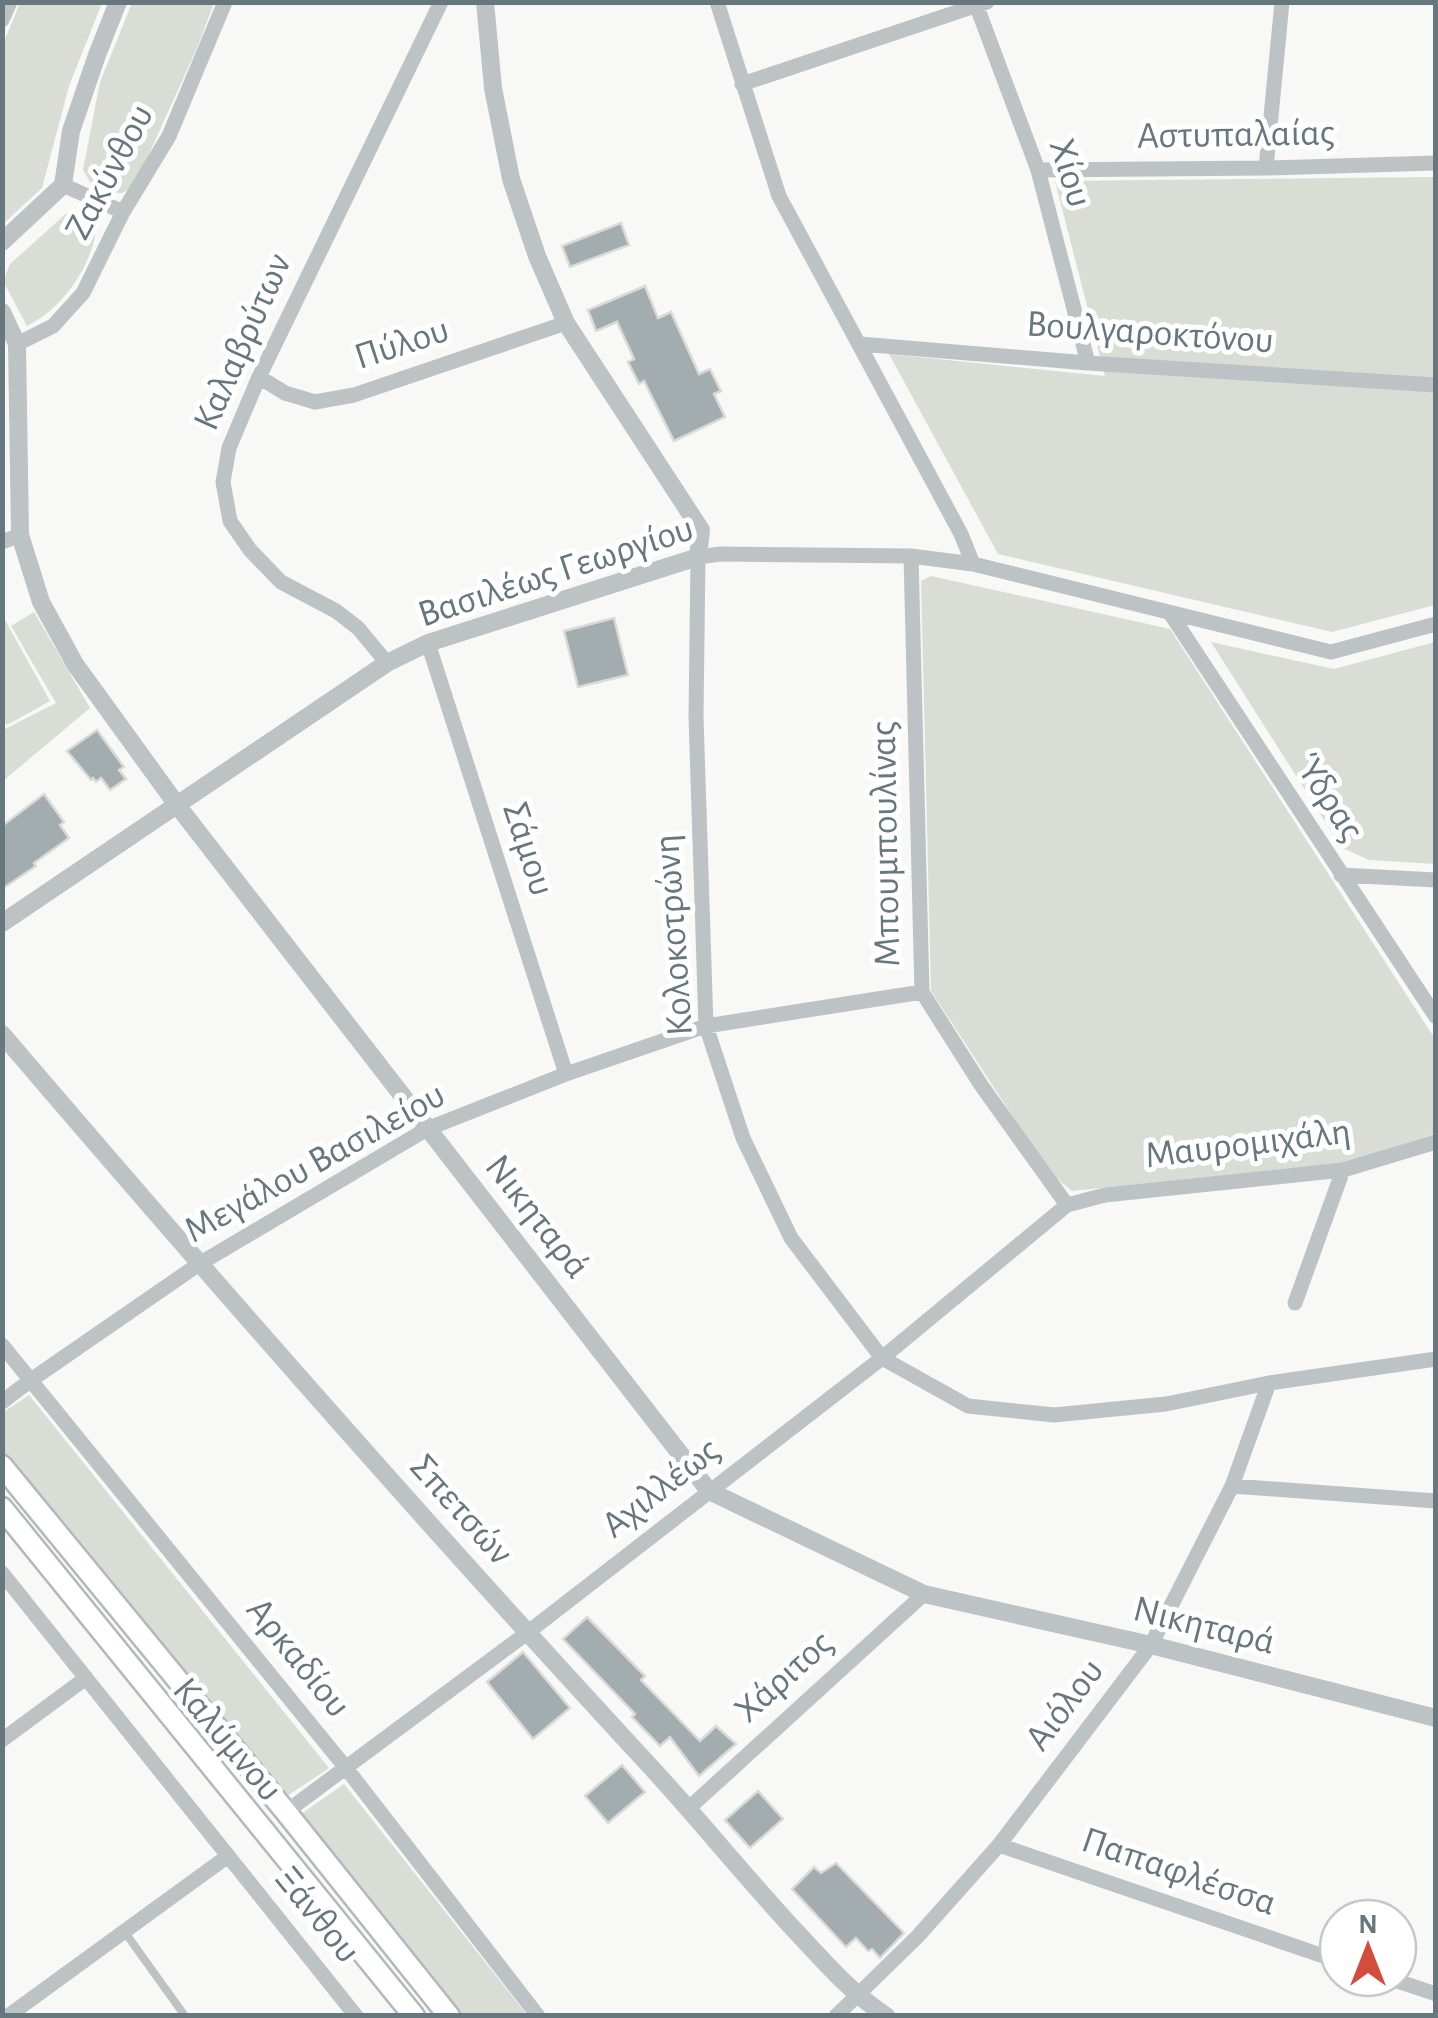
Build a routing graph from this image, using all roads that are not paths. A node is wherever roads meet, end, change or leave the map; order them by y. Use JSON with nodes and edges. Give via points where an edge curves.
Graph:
{"nodes":[{"id":1,"x":10,"y":2,"type":"edge"},
{"id":2,"x":118,"y":2,"type":"edge"},
{"id":3,"x":226,"y":2,"type":"edge"},
{"id":4,"x":441,"y":2,"type":"edge"},
{"id":5,"x":485,"y":2,"type":"edge"},
{"id":6,"x":717,"y":2,"type":"edge"},
{"id":7,"x":1282,"y":2,"type":"edge"},
{"id":8,"x":982,"y":5,"type":"edge"},
{"id":9,"x":2,"y":20,"type":"edge"},
{"id":10,"x":742,"y":84,"type":"junction"},
{"id":11,"x":1436,"y":163,"type":"edge"},
{"id":12,"x":1266,"y":168,"type":"junction"},
{"id":13,"x":1038,"y":170,"type":"junction"},
{"id":14,"x":63,"y":184,"type":"junction"},
{"id":15,"x":123,"y":212,"type":"junction"},
{"id":16,"x":2,"y":242,"type":"edge"},
{"id":17,"x":2,"y":312,"type":"edge"},
{"id":18,"x":566,"y":323,"type":"junction"},
{"id":19,"x":17,"y":344,"type":"junction"},
{"id":20,"x":860,"y":344,"type":"junction"},
{"id":21,"x":1088,"y":362,"type":"junction"},
{"id":22,"x":259,"y":377,"type":"junction"},
{"id":23,"x":1436,"y":385,"type":"edge"},
{"id":24,"x":11,"y":538,"type":"edge"},
{"id":25,"x":911,"y":556,"type":"junction"},
{"id":26,"x":698,"y":557,"type":"junction"},
{"id":27,"x":973,"y":564,"type":"junction"},
{"id":28,"x":1170,"y":613,"type":"junction"},
{"id":29,"x":1436,"y":624,"type":"edge"},
{"id":30,"x":428,"y":643,"type":"junction"},
{"id":31,"x":387,"y":663,"type":"junction"},
{"id":32,"x":177,"y":805,"type":"junction"},
{"id":33,"x":1341,"y":875,"type":"junction"},
{"id":34,"x":1436,"y":880,"type":"edge"},
{"id":35,"x":2,"y":923,"type":"edge"},
{"id":36,"x":922,"y":992,"type":"junction"},
{"id":37,"x":1436,"y":1018,"type":"edge"},
{"id":38,"x":706,"y":1026,"type":"junction"},
{"id":39,"x":2,"y":1034,"type":"edge"},
{"id":40,"x":566,"y":1074,"type":"junction"},
{"id":41,"x":427,"y":1129,"type":"junction"},
{"id":42,"x":1436,"y":1142,"type":"edge"},
{"id":43,"x":1343,"y":1170,"type":"junction"},
{"id":44,"x":1067,"y":1205,"type":"junction"},
{"id":45,"x":199,"y":1264,"type":"junction"},
{"id":46,"x":1295,"y":1303,"type":"dead end"},
{"id":47,"x":2,"y":1345,"type":"edge"},
{"id":48,"x":882,"y":1358,"type":"junction"},
{"id":49,"x":1436,"y":1360,"type":"edge"},
{"id":50,"x":31,"y":1380,"type":"junction"},
{"id":51,"x":1269,"y":1383,"type":"junction"},
{"id":52,"x":2,"y":1402,"type":"edge"},
{"id":53,"x":2,"y":1466,"type":"edge"},
{"id":54,"x":1232,"y":1486,"type":"junction"},
{"id":55,"x":710,"y":1491,"type":"junction"},
{"id":56,"x":1436,"y":1502,"type":"edge"},
{"id":57,"x":2,"y":1508,"type":"edge"},
{"id":58,"x":2,"y":1573,"type":"edge"},
{"id":59,"x":924,"y":1594,"type":"junction"},
{"id":60,"x":527,"y":1633,"type":"junction"},
{"id":61,"x":1150,"y":1645,"type":"junction"},
{"id":62,"x":86,"y":1678,"type":"junction"},
{"id":63,"x":1436,"y":1718,"type":"edge"},
{"id":64,"x":2,"y":1740,"type":"edge"},
{"id":65,"x":346,"y":1768,"type":"junction"},
{"id":66,"x":689,"y":1808,"type":"junction"},
{"id":67,"x":286,"y":1812,"type":"junction"},
{"id":68,"x":1000,"y":1845,"type":"junction"},
{"id":69,"x":228,"y":1856,"type":"junction"},
{"id":70,"x":124,"y":1931,"type":"junction"},
{"id":71,"x":1318,"y":1954,"type":"edge"},
{"id":72,"x":857,"y":1996,"type":"junction"},
{"id":73,"x":16,"y":2013,"type":"edge"},
{"id":74,"x":185,"y":2016,"type":"edge"},
{"id":75,"x":356,"y":2016,"type":"edge"},
{"id":76,"x":414,"y":2016,"type":"edge"},
{"id":77,"x":449,"y":2016,"type":"edge"},
{"id":78,"x":538,"y":2016,"type":"edge"},
{"id":79,"x":836,"y":2016,"type":"edge"},
{"id":80,"x":886,"y":2016,"type":"edge"}],
"edges":[{"from":1,"to":9,"type":"street"},
{"from":2,"to":14,"type":"street","via":[[71,130]]},
{"from":3,"to":15,"type":"street","name":"Ζακύνθου","via":[[169,136]]},
{"from":4,"to":22,"type":"street","name":"Καλαβρύτων"},
{"from":5,"to":18,"type":"street","name":"Κολοκοτρώνη","via":[[511,180]]},
{"from":6,"to":10,"type":"street"},
{"from":7,"to":12,"type":"street"},
{"from":8,"to":10,"type":"street"},
{"from":8,"to":13,"type":"street","name":"Χίου"},
{"from":10,"to":20,"type":"street","via":[[780,196]]},
{"from":11,"to":12,"type":"street","name":"Αστυπαλαίας"},
{"from":12,"to":13,"type":"street","name":"Αστυπαλαίας"},
{"from":13,"to":21,"type":"street","name":"Χίου"},
{"from":14,"to":15,"type":"street"},
{"from":14,"to":16,"type":"street"},
{"from":15,"to":19,"type":"street","name":"Ζακύνθου","via":[[82,293],[53,326]]},
{"from":17,"to":19,"type":"street","name":"Νικηταρά"},
{"from":18,"to":22,"type":"street","name":"Πύλου","via":[[334,399],[285,394]]},
{"from":18,"to":26,"type":"street","name":"Κολοκοτρώνη","via":[[701,530]]},
{"from":19,"to":24,"type":"street","name":"Νικηταρά"},
{"from":20,"to":21,"type":"street","name":"Βουλγαροκτόνου"},
{"from":20,"to":27,"type":"street"},
{"from":21,"to":23,"type":"street","name":"Βουλγαροκτόνου"},
{"from":22,"to":31,"type":"street","name":"Καλαβρύτων","via":[[229,448],[223,482],[230,520],[282,582],[336,611]]},
{"from":24,"to":32,"type":"street","name":"Νικηταρά","via":[[75,664]]},
{"from":25,"to":26,"type":"street","name":"Βασιλέως Γεωργίου"},
{"from":25,"to":27,"type":"street","name":"Βασιλέως Γεωργίου"},
{"from":25,"to":36,"type":"street","name":"Μπουμπουλίνας"},
{"from":26,"to":30,"type":"street","name":"Βασιλέως Γεωργίου"},
{"from":26,"to":38,"type":"street","name":"Κολοκοτρώνη"},
{"from":27,"to":28,"type":"street","name":"Βασιλέως Γεωργίου"},
{"from":28,"to":29,"type":"street","name":"Βασιλέως Γεωργίου","via":[[1331,652]]},
{"from":28,"to":33,"type":"street","name":"Ύδρας"},
{"from":30,"to":31,"type":"street","name":"Βασιλέως Γεωργίου"},
{"from":30,"to":40,"type":"street","name":"Σάμου"},
{"from":31,"to":32,"type":"street","name":"Βασιλέως Γεωργίου"},
{"from":32,"to":35,"type":"street","name":"Βασιλέως Γεωργίου"},
{"from":32,"to":41,"type":"street","name":"Νικηταρά"},
{"from":33,"to":34,"type":"street"},
{"from":33,"to":37,"type":"street","name":"Ύδρας"},
{"from":36,"to":38,"type":"street","name":"Μεγάλου Βασιλείου"},
{"from":36,"to":44,"type":"street","name":"Μπουμπουλίνας"},
{"from":38,"to":40,"type":"street","name":"Μεγάλου Βασιλείου"},
{"from":38,"to":48,"type":"street","name":"Κολοκοτρώνη","via":[[744,1138],[791,1238]]},
{"from":39,"to":45,"type":"street","name":"Σπετσών"},
{"from":40,"to":41,"type":"street","name":"Μεγάλου Βασιλείου"},
{"from":41,"to":45,"type":"street","name":"Μεγάλου Βασιλείου"},
{"from":41,"to":55,"type":"street","name":"Νικηταρά"},
{"from":42,"to":43,"type":"street","name":"Μαυρομιχάλη"},
{"from":43,"to":44,"type":"street","name":"Μαυρομιχάλη","via":[[1105,1195]]},
{"from":43,"to":46,"type":"street"},
{"from":44,"to":48,"type":"street","name":"Αχιλλέως"},
{"from":45,"to":50,"type":"street","name":"Μεγάλου Βασιλείου"},
{"from":45,"to":60,"type":"street","name":"Σπετσών"},
{"from":47,"to":50,"type":"street","name":"Αρκαδίου"},
{"from":48,"to":51,"type":"street","name":"Κολοκοτρώνη","via":[[968,1406],[1054,1415],[1166,1404]]},
{"from":48,"to":55,"type":"street","name":"Αχιλλέως"},
{"from":49,"to":51,"type":"street","name":"Κολοκοτρώνη"},
{"from":50,"to":52,"type":"street","name":"Μεγάλου Βασιλείου"},
{"from":50,"to":65,"type":"street","name":"Αρκαδίου"},
{"from":51,"to":54,"type":"street","name":"Αιόλου"},
{"from":53,"to":67,"type":"main road","name":"Καλύμνου"},
{"from":54,"to":56,"type":"street"},
{"from":54,"to":61,"type":"street","name":"Αιόλου"},
{"from":55,"to":59,"type":"street","name":"Νικηταρά"},
{"from":55,"to":60,"type":"street","name":"Αχιλλέως"},
{"from":57,"to":76,"type":"main road","name":"Καλύμνου"},
{"from":58,"to":62,"type":"street","name":"Ξάνθου"},
{"from":59,"to":61,"type":"street","name":"Νικηταρά"},
{"from":59,"to":66,"type":"street","name":"Χάριτος"},
{"from":60,"to":65,"type":"street","name":"Αχιλλέως"},
{"from":60,"to":66,"type":"street","name":"Σπετσών"},
{"from":61,"to":63,"type":"street","name":"Νικηταρά"},
{"from":61,"to":68,"type":"street","name":"Αιόλου"},
{"from":62,"to":64,"type":"street"},
{"from":62,"to":69,"type":"street","name":"Ξάνθου"},
{"from":65,"to":67,"type":"street","name":"Αχιλλέως"},
{"from":65,"to":78,"type":"street","name":"Αρκαδίου"},
{"from":66,"to":72,"type":"street","name":"Σπετσών"},
{"from":67,"to":77,"type":"main road","name":"Καλύμνου"},
{"from":68,"to":71,"type":"street","name":"Παπαφλέσσα"},
{"from":68,"to":72,"type":"street","name":"Αιόλου"},
{"from":69,"to":70,"type":"street"},
{"from":69,"to":75,"type":"street","name":"Ξάνθου"},
{"from":70,"to":73,"type":"street"},
{"from":70,"to":74,"type":"lane"},
{"from":72,"to":79,"type":"street","name":"Αιόλου"},
{"from":72,"to":80,"type":"street","name":"Σπετσών"}]}
